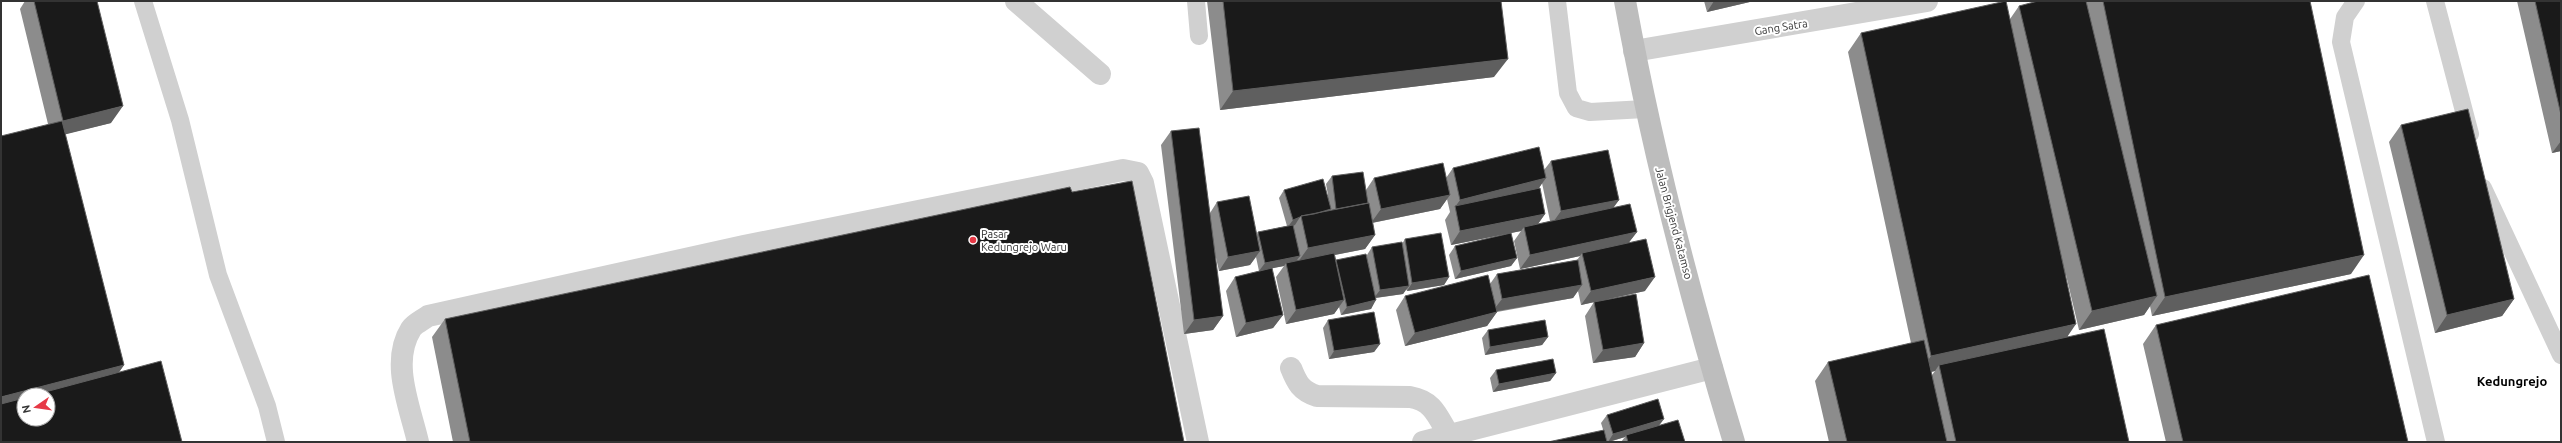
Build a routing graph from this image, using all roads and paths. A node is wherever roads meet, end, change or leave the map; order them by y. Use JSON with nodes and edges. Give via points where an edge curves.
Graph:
{"nodes":[{"id":1,"x":144,"y":1,"type":"edge"},
{"id":2,"x":1016,"y":1,"type":"edge"},
{"id":3,"x":1196,"y":1,"type":"edge"},
{"id":4,"x":1557,"y":1,"type":"edge"},
{"id":5,"x":1625,"y":1,"type":"edge"},
{"id":6,"x":1927,"y":1,"type":"edge"},
{"id":7,"x":2356,"y":1,"type":"edge"},
{"id":8,"x":2435,"y":1,"type":"edge"},
{"id":9,"x":1199,"y":36,"type":"dead end"},
{"id":10,"x":1634,"y":51,"type":"junction"},
{"id":11,"x":1100,"y":74,"type":"dead end"},
{"id":12,"x":1645,"y":108,"type":"junction"},
{"id":13,"x":2473,"y":147,"type":"edge"},
{"id":14,"x":2479,"y":170,"type":"edge"},
{"id":15,"x":2561,"y":355,"type":"edge"},
{"id":16,"x":1291,"y":368,"type":"dead end"},
{"id":17,"x":1712,"y":368,"type":"junction"},
{"id":18,"x":1448,"y":434,"type":"junction"},
{"id":19,"x":276,"y":442,"type":"edge"},
{"id":20,"x":418,"y":442,"type":"edge"},
{"id":21,"x":1198,"y":442,"type":"edge"},
{"id":22,"x":1423,"y":442,"type":"edge"},
{"id":23,"x":1734,"y":442,"type":"edge"},
{"id":24,"x":2436,"y":442,"type":"edge"}],
"edges":[{"from":1,"to":19,"type":"lane","via":[[180,120],[218,275],[267,406]]},
{"from":2,"to":11,"type":"street"},
{"from":3,"to":9,"type":"lane"},
{"from":4,"to":12,"type":"lane","via":[[1568,93],[1576,108],[1590,112]]},
{"from":5,"to":10,"type":"street","name":"Jalan Brigjend Katamso"},
{"from":6,"to":10,"type":"street","name":"Gang Satra"},
{"from":7,"to":24,"type":"lane","via":[[2344,17],[2341,42]]},
{"from":8,"to":13,"type":"lane"},
{"from":10,"to":12,"type":"street","name":"Jalan Brigjend Katamso"},
{"from":12,"to":17,"type":"street","name":"Jalan Brigjend Katamso"},
{"from":14,"to":15,"type":"lane","via":[[2485,193]]},
{"from":16,"to":18,"type":"street","via":[[1297,384],[1306,393],[1317,396],[1423,399],[1432,407]]},
{"from":17,"to":18,"type":"street"},
{"from":17,"to":23,"type":"street","name":"Jalan Brigjend Katamso"},
{"from":18,"to":22,"type":"street"},
{"from":20,"to":21,"type":"street","via":[[401,370],[401,351],[411,328],[428,316],[744,246],[1123,170],[1138,173],[1143,183]]}]}
